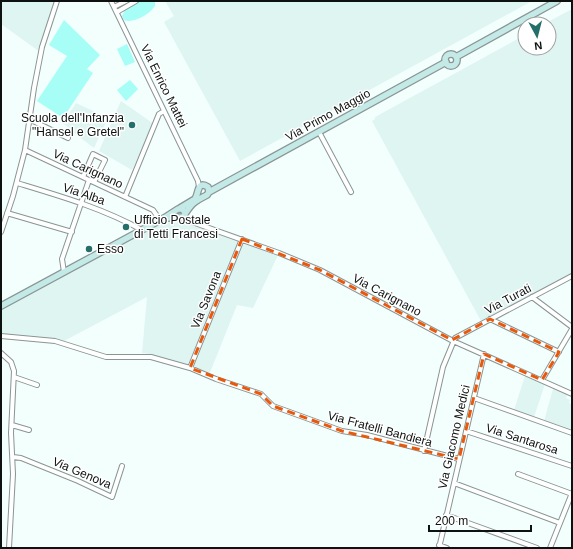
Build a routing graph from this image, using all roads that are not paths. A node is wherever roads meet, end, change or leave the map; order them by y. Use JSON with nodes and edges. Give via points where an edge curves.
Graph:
{"nodes":[{"id":1,"x":57,"y":1,"type":"edge"},
{"id":2,"x":111,"y":1,"type":"edge"},
{"id":3,"x":126,"y":1,"type":"edge"},
{"id":4,"x":136,"y":1,"type":"edge"},
{"id":5,"x":557,"y":1,"type":"edge"},
{"id":6,"x":114,"y":7,"type":"junction"},
{"id":7,"x":117,"y":12,"type":"junction"},
{"id":8,"x":456,"y":57,"type":"junction"},
{"id":9,"x":446,"y":62,"type":"junction"},
{"id":10,"x":164,"y":111,"type":"junction"},
{"id":11,"x":29,"y":119,"type":"junction"},
{"id":12,"x":319,"y":132,"type":"junction"},
{"id":13,"x":68,"y":138,"type":"dead end"},
{"id":14,"x":25,"y":150,"type":"junction"},
{"id":15,"x":82,"y":177,"type":"junction"},
{"id":16,"x":88,"y":180,"type":"junction"},
{"id":17,"x":94,"y":182,"type":"junction"},
{"id":18,"x":17,"y":183,"type":"junction"},
{"id":19,"x":203,"y":189,"type":"junction"},
{"id":20,"x":351,"y":192,"type":"dead end"},
{"id":21,"x":125,"y":197,"type":"junction"},
{"id":22,"x":81,"y":203,"type":"junction"},
{"id":23,"x":178,"y":209,"type":"junction"},
{"id":24,"x":185,"y":212,"type":"junction"},
{"id":25,"x":7,"y":213,"type":"junction"},
{"id":26,"x":178,"y":217,"type":"junction"},
{"id":27,"x":162,"y":219,"type":"junction"},
{"id":28,"x":190,"y":221,"type":"junction"},
{"id":29,"x":142,"y":230,"type":"junction"},
{"id":30,"x":1,"y":232,"type":"edge"},
{"id":31,"x":72,"y":232,"type":"junction"},
{"id":32,"x":242,"y":239,"type":"junction"},
{"id":33,"x":64,"y":272,"type":"junction"},
{"id":34,"x":572,"y":276,"type":"edge"},
{"id":35,"x":532,"y":297,"type":"junction"},
{"id":36,"x":1,"y":306,"type":"edge"},
{"id":37,"x":490,"y":319,"type":"junction"},
{"id":38,"x":572,"y":328,"type":"edge"},
{"id":39,"x":1,"y":336,"type":"edge"},
{"id":40,"x":453,"y":340,"type":"junction"},
{"id":41,"x":559,"y":352,"type":"junction"},
{"id":42,"x":1,"y":354,"type":"edge"},
{"id":43,"x":484,"y":354,"type":"junction"},
{"id":44,"x":190,"y":368,"type":"junction"},
{"id":45,"x":14,"y":377,"type":"junction"},
{"id":46,"x":542,"y":380,"type":"junction"},
{"id":47,"x":37,"y":385,"type":"dead end"},
{"id":48,"x":572,"y":394,"type":"edge"},
{"id":49,"x":474,"y":398,"type":"junction"},
{"id":50,"x":12,"y":425,"type":"junction"},
{"id":51,"x":29,"y":430,"type":"dead end"},
{"id":52,"x":466,"y":432,"type":"junction"},
{"id":53,"x":572,"y":433,"type":"edge"},
{"id":54,"x":424,"y":451,"type":"junction"},
{"id":55,"x":13,"y":457,"type":"junction"},
{"id":56,"x":459,"y":459,"type":"junction"},
{"id":57,"x":122,"y":466,"type":"dead end"},
{"id":58,"x":572,"y":466,"type":"edge"},
{"id":59,"x":518,"y":474,"type":"dead end"},
{"id":60,"x":454,"y":484,"type":"junction"},
{"id":61,"x":572,"y":494,"type":"edge"},
{"id":62,"x":446,"y":515,"type":"junction"},
{"id":63,"x":560,"y":523,"type":"junction"},
{"id":64,"x":439,"y":546,"type":"edge"},
{"id":65,"x":9,"y":548,"type":"edge"},
{"id":66,"x":447,"y":548,"type":"edge"},
{"id":67,"x":537,"y":548,"type":"edge"},
{"id":68,"x":550,"y":548,"type":"edge"}],
"edges":[{"from":1,"to":11,"type":"street","via":[[42,47]]},
{"from":2,"to":6,"type":"street","name":"Via Enrico Mattei"},
{"from":3,"to":6,"type":"street"},
{"from":4,"to":7,"type":"street"},
{"from":5,"to":8,"type":"main road"},
{"from":6,"to":7,"type":"street","name":"Via Enrico Mattei"},
{"from":7,"to":10,"type":"street","name":"Via Enrico Mattei"},
{"from":8,"to":9,"type":"main road","via":[[448,55]]},
{"from":8,"to":9,"type":"main road","via":[[454,65],[448,65]]},
{"from":9,"to":12,"type":"main road","name":"Via Primo Maggio"},
{"from":10,"to":19,"type":"street","name":"Via Enrico Mattei"},
{"from":10,"to":21,"type":"street","via":[[159,114]]},
{"from":11,"to":13,"type":"street"},
{"from":11,"to":14,"type":"street"},
{"from":12,"to":19,"type":"main road","name":"Via Primo Maggio","via":[[220,187]]},
{"from":12,"to":20,"type":"street"},
{"from":14,"to":15,"type":"street","name":"Via Carignano"},
{"from":14,"to":18,"type":"street"},
{"from":15,"to":16,"type":"street","name":"Via Carignano"},
{"from":15,"to":17,"type":"street","via":[[93,154],[105,160]]},
{"from":16,"to":17,"type":"street","name":"Via Carignano"},
{"from":16,"to":22,"type":"street"},
{"from":17,"to":21,"type":"street","name":"Via Carignano"},
{"from":18,"to":22,"type":"street","name":"Via Alba"},
{"from":18,"to":25,"type":"street"},
{"from":19,"to":23,"type":"main road","name":"Via Primo Maggio","via":[[195,199]]},
{"from":19,"to":24,"type":"main road","name":"Via Primo Maggio"},
{"from":21,"to":27,"type":"street","name":"Via Carignano","via":[[153,210]]},
{"from":22,"to":29,"type":"street","name":"Via Alba","via":[[120,218]]},
{"from":22,"to":31,"type":"street"},
{"from":23,"to":24,"type":"main road"},
{"from":23,"to":26,"type":"main road","via":[[175,213]]},
{"from":23,"to":27,"type":"main road","name":"Via Primo Maggio"},
{"from":24,"to":26,"type":"main road","via":[[184,216]]},
{"from":24,"to":28,"type":"street"},
{"from":25,"to":30,"type":"street"},
{"from":25,"to":31,"type":"street"},
{"from":26,"to":27,"type":"main road","name":"Via Primo Maggio"},
{"from":26,"to":28,"type":"street","name":"Via Carignano"},
{"from":27,"to":29,"type":"main road","name":"Via Primo Maggio"},
{"from":28,"to":32,"type":"street","name":"Via Carignano"},
{"from":29,"to":33,"type":"main road","name":"Via Primo Maggio"},
{"from":31,"to":33,"type":"street","via":[[62,259]]},
{"from":32,"to":40,"type":"street","name":"Via Carignano","via":[[320,270]]},
{"from":32,"to":44,"type":"street","name":"Via Savona"},
{"from":33,"to":36,"type":"main road","name":"Via Primo Maggio"},
{"from":34,"to":35,"type":"street","name":"Via Turati"},
{"from":35,"to":37,"type":"street","name":"Via Turati"},
{"from":35,"to":38,"type":"street"},
{"from":37,"to":40,"type":"street","name":"Via Turati"},
{"from":37,"to":41,"type":"street"},
{"from":38,"to":41,"type":"street"},
{"from":39,"to":44,"type":"street","name":"Via Fratelli Bandiera","via":[[55,341],[106,357],[151,357]]},
{"from":40,"to":43,"type":"street","name":"Via Carignano"},
{"from":40,"to":54,"type":"street","via":[[443,367]]},
{"from":41,"to":46,"type":"street"},
{"from":42,"to":45,"type":"street","via":[[13,365]]},
{"from":43,"to":46,"type":"street","name":"Via Carignano"},
{"from":43,"to":49,"type":"street","name":"Via Giacomo Medici"},
{"from":44,"to":54,"type":"street","name":"Via Fratelli Bandiera","via":[[261,394],[273,406],[342,431],[367,435]]},
{"from":45,"to":47,"type":"street"},
{"from":45,"to":50,"type":"street"},
{"from":46,"to":48,"type":"street","name":"Via Carignano"},
{"from":49,"to":52,"type":"street","name":"Via Giacomo Medici"},
{"from":49,"to":53,"type":"street"},
{"from":50,"to":51,"type":"street"},
{"from":50,"to":55,"type":"street"},
{"from":52,"to":56,"type":"street","name":"Via Giacomo Medici"},
{"from":52,"to":58,"type":"street","name":"Via Santarosa"},
{"from":54,"to":56,"type":"street","name":"Via Fratelli Bandiera"},
{"from":55,"to":57,"type":"street","name":"Via Genova","via":[[78,481],[112,497]]},
{"from":55,"to":65,"type":"street"},
{"from":56,"to":60,"type":"street","name":"Via Giacomo Medici"},
{"from":59,"to":61,"type":"street"},
{"from":60,"to":62,"type":"street","name":"Via Giacomo Medici"},
{"from":60,"to":63,"type":"street"},
{"from":61,"to":63,"type":"street"},
{"from":62,"to":64,"type":"street","name":"Via Giacomo Medici"},
{"from":62,"to":67,"type":"street"},
{"from":63,"to":68,"type":"street"},
{"from":64,"to":66,"type":"street"}]}
